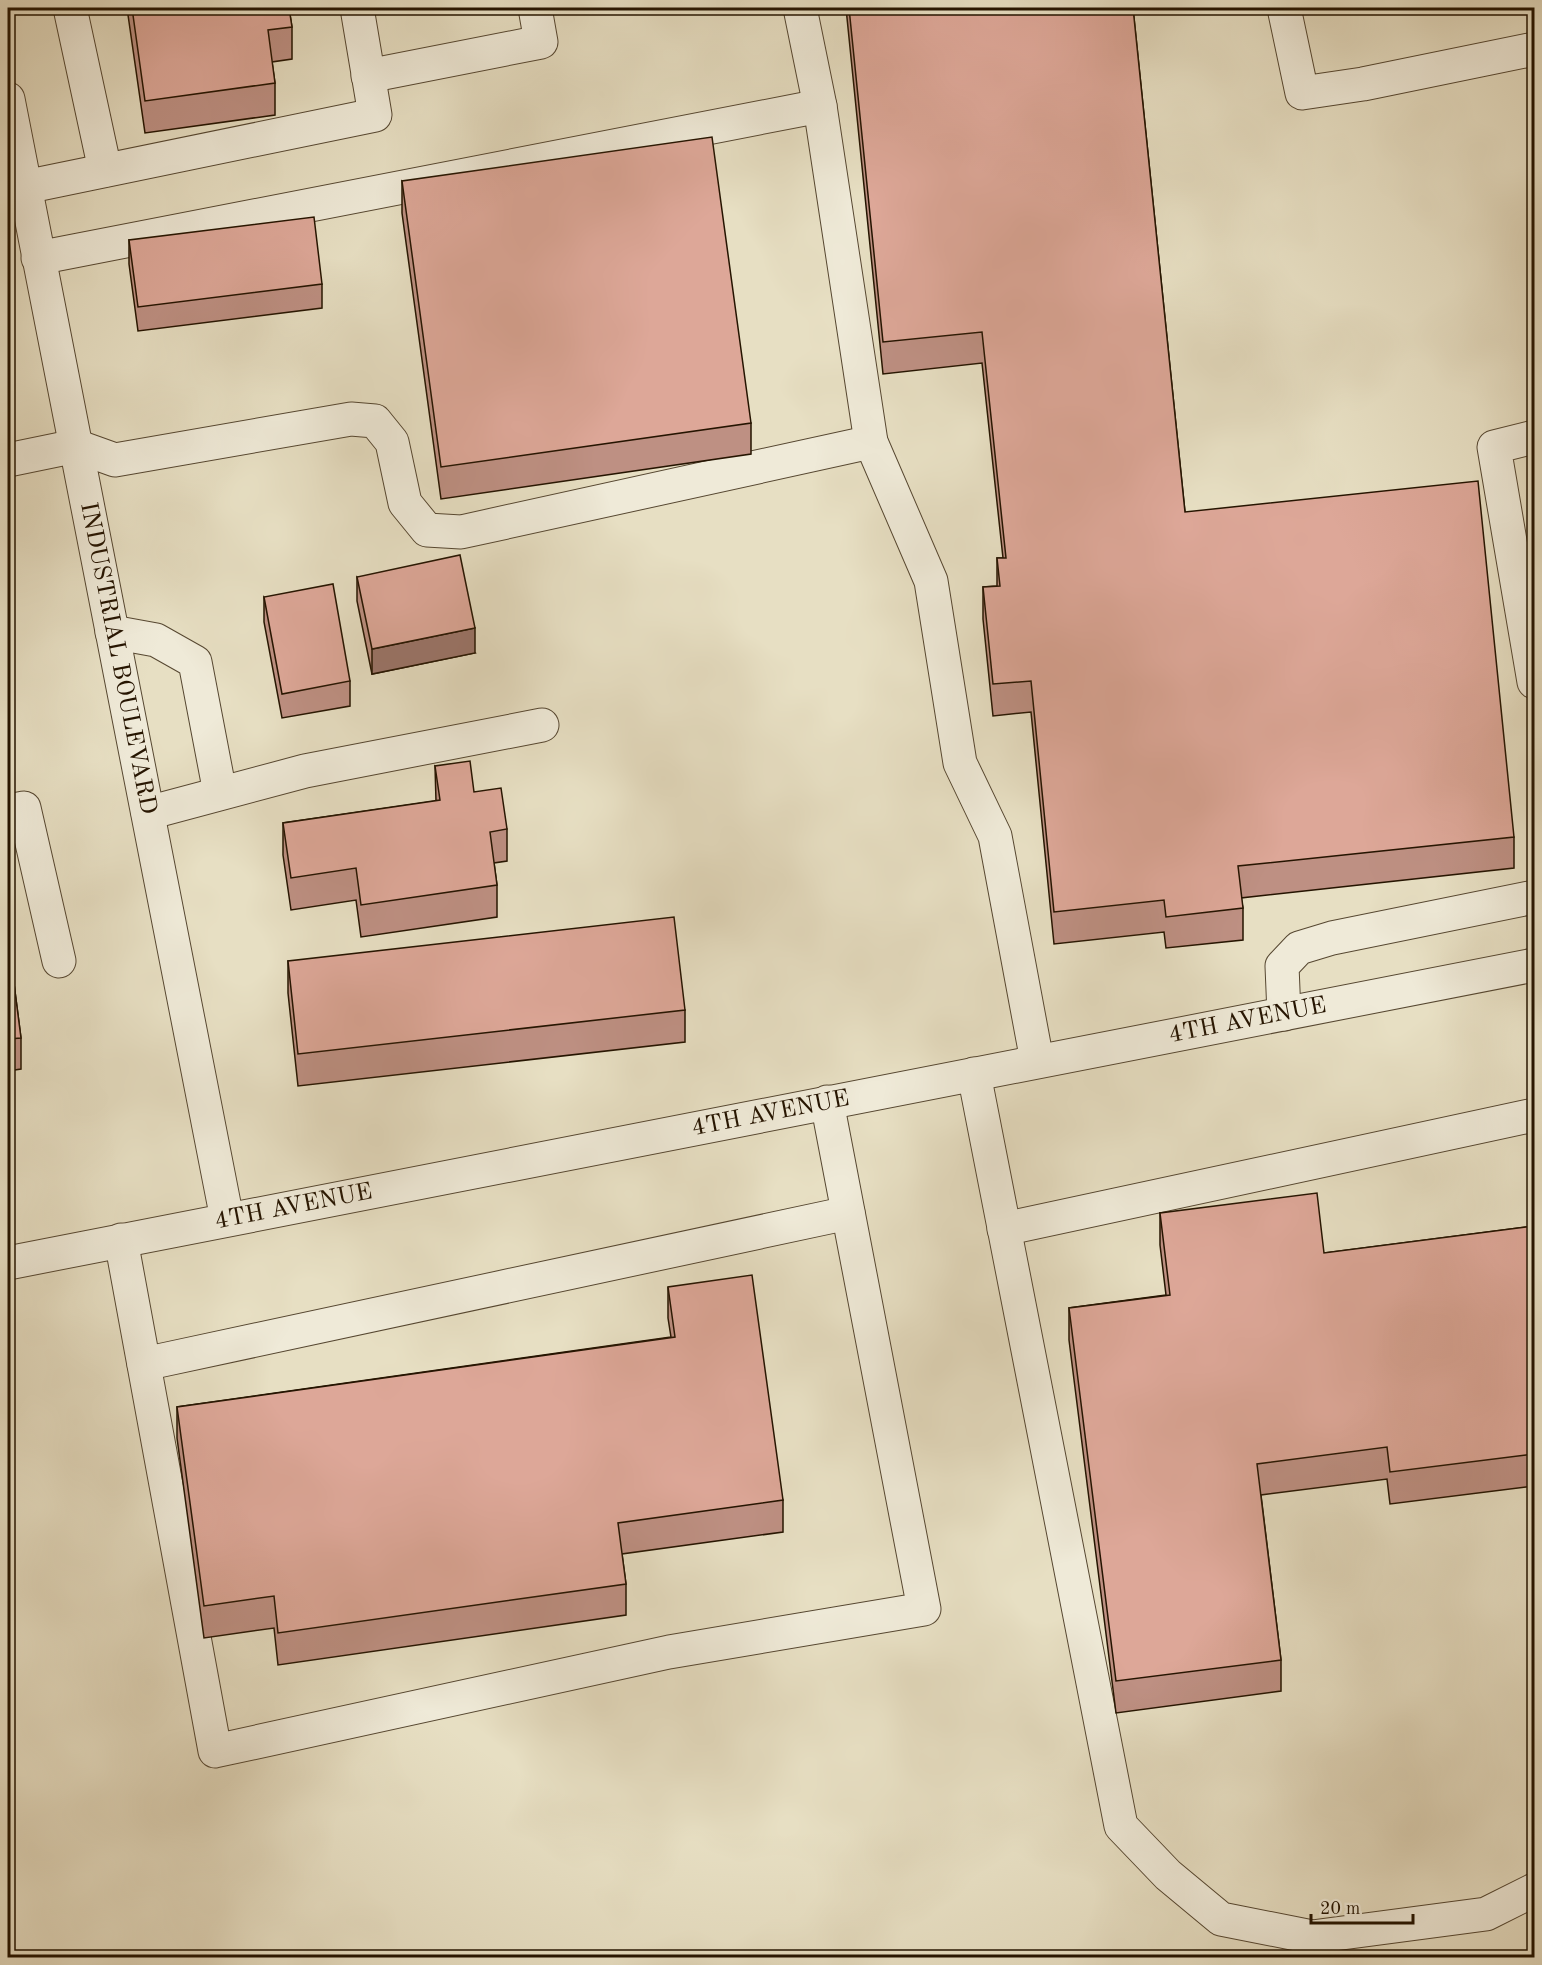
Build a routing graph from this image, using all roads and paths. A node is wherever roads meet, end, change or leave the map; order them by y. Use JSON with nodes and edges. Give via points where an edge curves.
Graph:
{"nodes":[{"id":1,"x":70,"y":8,"type":"edge"},
{"id":2,"x":357,"y":8,"type":"edge"},
{"id":3,"x":535,"y":8,"type":"edge"},
{"id":4,"x":800,"y":8,"type":"edge"},
{"id":5,"x":1284,"y":8,"type":"edge"},
{"id":6,"x":1534,"y":49,"type":"edge"},
{"id":7,"x":368,"y":76,"type":"junction"},
{"id":8,"x":8,"y":99,"type":"edge"},
{"id":9,"x":820,"y":106,"type":"junction"},
{"id":10,"x":105,"y":170,"type":"junction"},
{"id":11,"x":25,"y":187,"type":"junction"},
{"id":12,"x":38,"y":258,"type":"junction"},
{"id":13,"x":1534,"y":437,"type":"edge"},
{"id":14,"x":871,"y":442,"type":"junction"},
{"id":15,"x":76,"y":446,"type":"junction"},
{"id":16,"x":8,"y":460,"type":"edge"},
{"id":17,"x":112,"y":632,"type":"junction"},
{"id":18,"x":1534,"y":681,"type":"edge"},
{"id":19,"x":542,"y":725,"type":"dead end"},
{"id":20,"x":220,"y":793,"type":"junction"},
{"id":21,"x":8,"y":811,"type":"edge"},
{"id":22,"x":148,"y":813,"type":"junction"},
{"id":23,"x":1534,"y":897,"type":"edge"},
{"id":24,"x":59,"y":961,"type":"dead end"},
{"id":25,"x":1534,"y":965,"type":"edge"},
{"id":26,"x":1284,"y":1014,"type":"junction"},
{"id":27,"x":1037,"y":1061,"type":"junction"},
{"id":28,"x":974,"y":1074,"type":"junction"},
{"id":29,"x":827,"y":1102,"type":"junction"},
{"id":30,"x":1534,"y":1115,"type":"edge"},
{"id":31,"x":848,"y":1213,"type":"junction"},
{"id":32,"x":227,"y":1219,"type":"junction"},
{"id":33,"x":1004,"y":1229,"type":"junction"},
{"id":34,"x":121,"y":1240,"type":"junction"},
{"id":35,"x":8,"y":1263,"type":"edge"},
{"id":36,"x":144,"y":1364,"type":"junction"},
{"id":37,"x":1534,"y":1890,"type":"edge"}],
"edges":[{"from":1,"to":10,"type":"street"},
{"from":2,"to":7,"type":"street"},
{"from":3,"to":7,"type":"street","via":[[541,42]]},
{"from":4,"to":9,"type":"street"},
{"from":5,"to":6,"type":"street","via":[[1302,93]]},
{"from":7,"to":10,"type":"street","via":[[375,115]]},
{"from":8,"to":11,"type":"street","name":"INDUSTRIAL BOULEVARD"},
{"from":9,"to":12,"type":"street"},
{"from":9,"to":14,"type":"street"},
{"from":10,"to":11,"type":"street"},
{"from":11,"to":12,"type":"street","name":"INDUSTRIAL BOULEVARD"},
{"from":12,"to":15,"type":"street","name":"INDUSTRIAL BOULEVARD"},
{"from":13,"to":18,"type":"street","via":[[1494,447]]},
{"from":14,"to":15,"type":"street","via":[[461,532],[427,530],[405,504],[392,441],[375,421],[351,419],[115,460]]},
{"from":14,"to":27,"type":"street","via":[[931,581],[960,763],[995,836]]},
{"from":15,"to":16,"type":"street"},
{"from":15,"to":17,"type":"street","name":"INDUSTRIAL BOULEVARD"},
{"from":17,"to":20,"type":"street","via":[[156,640],[195,662]]},
{"from":17,"to":22,"type":"street","name":"INDUSTRIAL BOULEVARD"},
{"from":19,"to":20,"type":"street","via":[[305,771]]},
{"from":20,"to":22,"type":"street"},
{"from":21,"to":24,"type":"street","via":[[24,808]]},
{"from":22,"to":32,"type":"street","name":"INDUSTRIAL BOULEVARD"},
{"from":23,"to":26,"type":"street","via":[[1299,948],[1282,966]]},
{"from":25,"to":26,"type":"street","name":"4TH AVENUE"},
{"from":26,"to":27,"type":"street","name":"4TH AVENUE"},
{"from":27,"to":28,"type":"street","name":"4TH AVENUE"},
{"from":28,"to":29,"type":"street","name":"4TH AVENUE"},
{"from":28,"to":33,"type":"street"},
{"from":29,"to":31,"type":"street"},
{"from":29,"to":32,"type":"street","name":"4TH AVENUE"},
{"from":30,"to":33,"type":"street"},
{"from":31,"to":36,"type":"street"},
{"from":31,"to":36,"type":"street","via":[[924,1609],[669,1652],[215,1751]]},
{"from":32,"to":34,"type":"street","name":"4TH AVENUE"},
{"from":33,"to":37,"type":"street","via":[[1121,1826],[1168,1875],[1221,1919],[1312,1937],[1486,1914]]},
{"from":34,"to":35,"type":"street","name":"4TH AVENUE"},
{"from":34,"to":36,"type":"street"}]}
